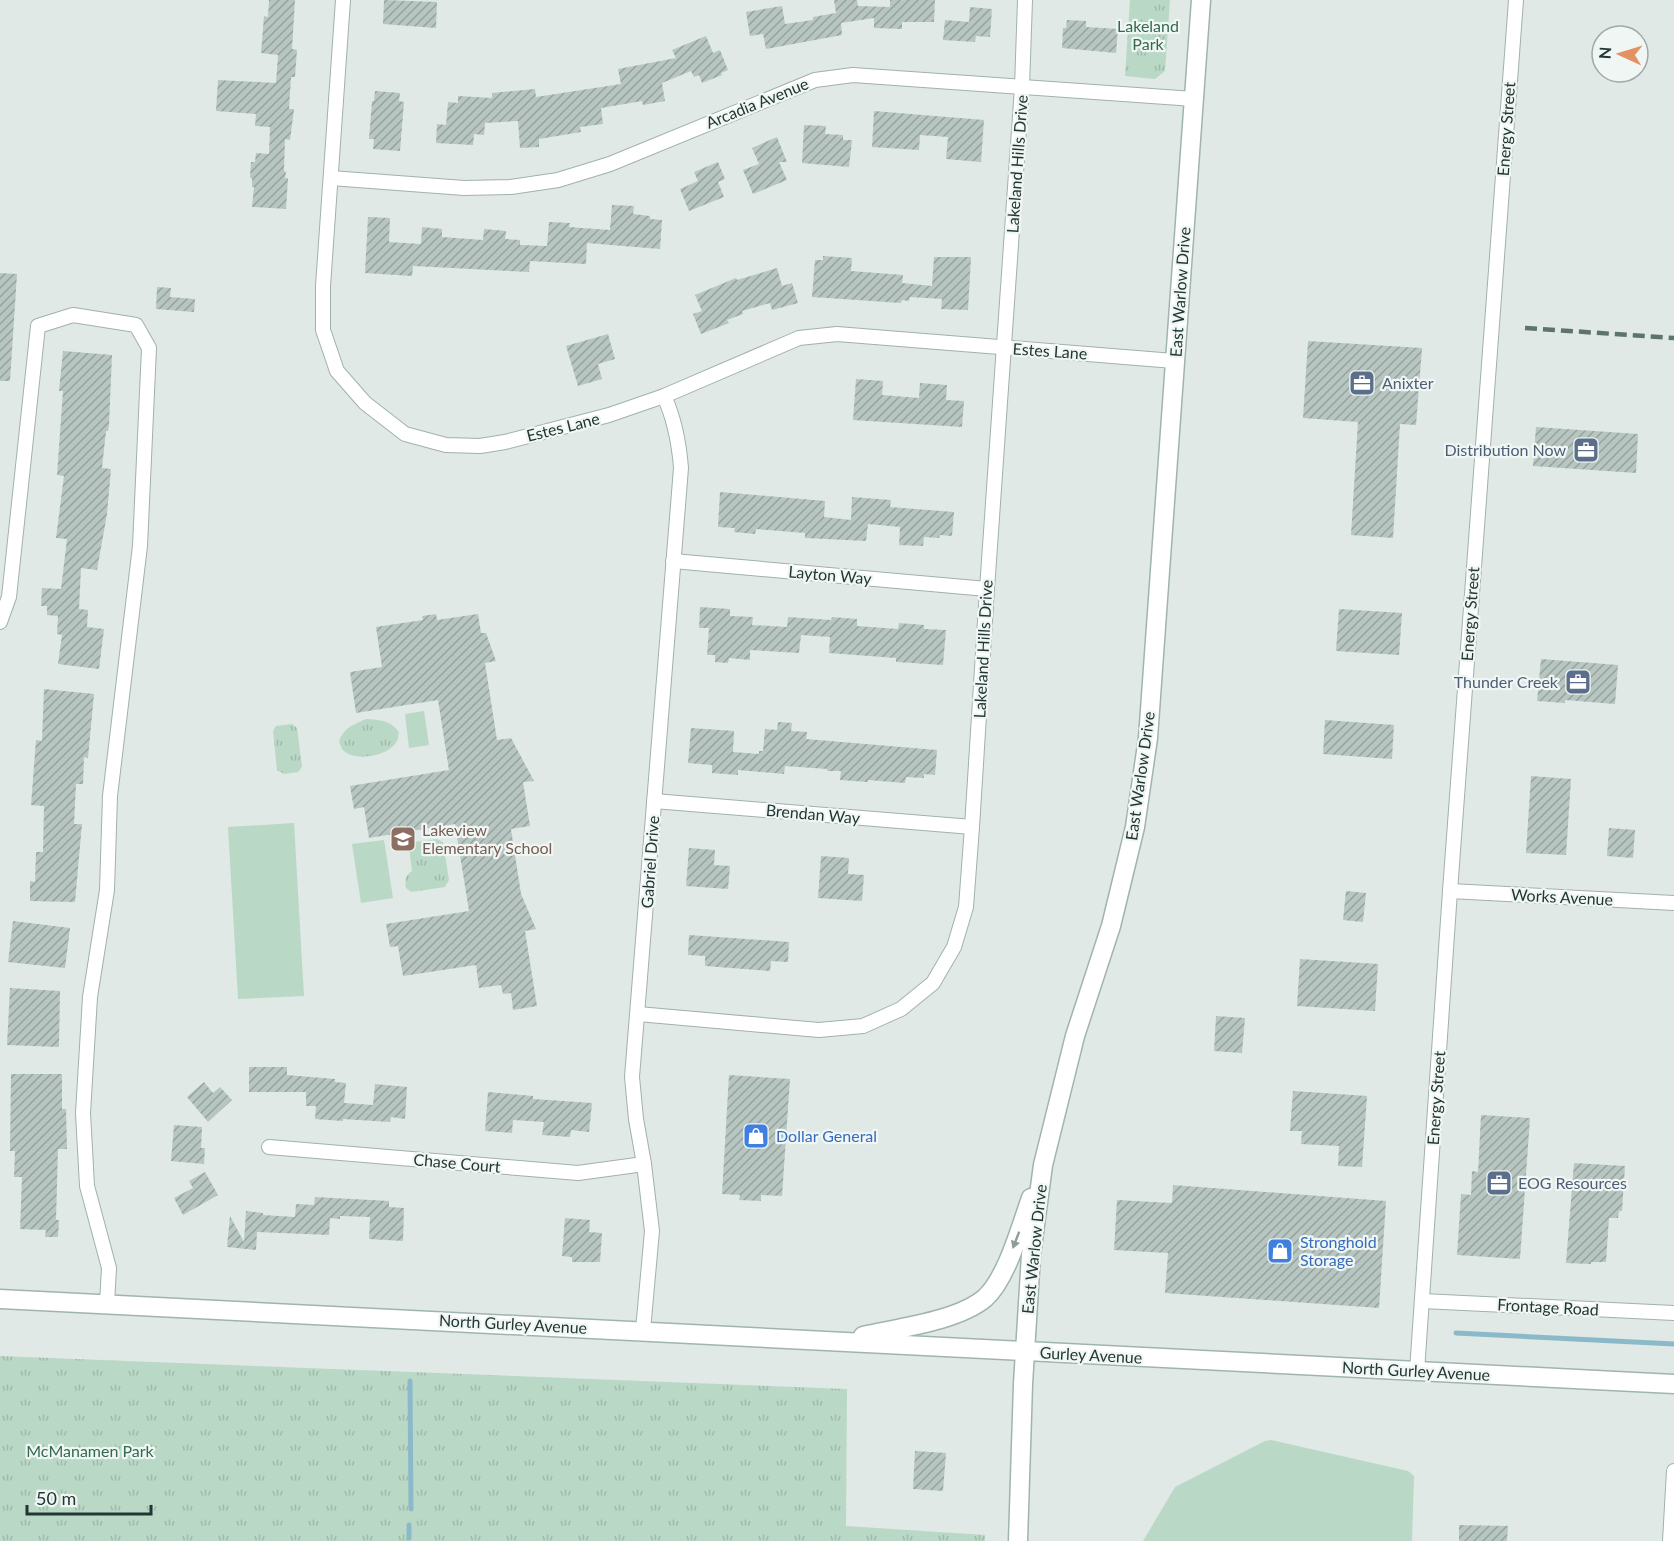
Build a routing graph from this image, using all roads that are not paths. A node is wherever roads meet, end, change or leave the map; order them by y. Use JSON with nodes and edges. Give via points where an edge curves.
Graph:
{"nodes":[{"id":1,"x":343,"y":0,"type":"edge"},
{"id":2,"x":1025,"y":0,"type":"edge"},
{"id":3,"x":1201,"y":0,"type":"edge"},
{"id":4,"x":1516,"y":0,"type":"edge"},
{"id":5,"x":1022,"y":87,"type":"junction"},
{"id":6,"x":1194,"y":99,"type":"junction"},
{"id":7,"x":331,"y":178,"type":"junction"},
{"id":8,"x":1005,"y":348,"type":"junction"},
{"id":9,"x":1174,"y":361,"type":"junction"},
{"id":10,"x":664,"y":396,"type":"junction"},
{"id":11,"x":673,"y":561,"type":"junction"},
{"id":12,"x":987,"y":589,"type":"junction"},
{"id":13,"x":0,"y":622,"type":"edge"},
{"id":14,"x":654,"y":801,"type":"junction"},
{"id":15,"x":972,"y":827,"type":"junction"},
{"id":16,"x":1450,"y":891,"type":"junction"},
{"id":17,"x":1674,"y":903,"type":"edge"},
{"id":18,"x":638,"y":1014,"type":"junction"},
{"id":19,"x":269,"y":1147,"type":"dead end"},
{"id":20,"x":644,"y":1164,"type":"junction"},
{"id":21,"x":1043,"y":1165,"type":"junction"},
{"id":22,"x":0,"y":1299,"type":"edge"},
{"id":23,"x":1422,"y":1301,"type":"junction"},
{"id":24,"x":108,"y":1303,"type":"junction"},
{"id":25,"x":1674,"y":1313,"type":"edge"},
{"id":26,"x":643,"y":1330,"type":"junction"},
{"id":27,"x":840,"y":1341,"type":"junction"},
{"id":28,"x":1025,"y":1352,"type":"junction"},
{"id":29,"x":1158,"y":1358,"type":"joint"},
{"id":30,"x":1417,"y":1371,"type":"junction"},
{"id":31,"x":1674,"y":1384,"type":"edge"},
{"id":32,"x":1674,"y":1471,"type":"edge"},
{"id":33,"x":1018,"y":1541,"type":"edge"},
{"id":34,"x":1670,"y":1541,"type":"edge"}],
"edges":[{"from":1,"to":7,"type":"street","name":"Estes Lane"},
{"from":2,"to":5,"type":"street","name":"Lakeland Hills Drive"},
{"from":3,"to":6,"type":"street","name":"East Warlow Drive"},
{"from":4,"to":16,"type":"street","name":"Energy Street"},
{"from":5,"to":6,"type":"street","name":"Arcadia Avenue"},
{"from":5,"to":7,"type":"street","name":"Arcadia Avenue","via":[[853,75],[815,80],[610,164],[558,180],[464,188]]},
{"from":5,"to":8,"type":"street","name":"Lakeland Hills Drive"},
{"from":6,"to":9,"type":"street","name":"East Warlow Drive"},
{"from":7,"to":10,"type":"street","name":"Estes Lane","via":[[323,330],[337,371],[365,403],[405,434],[446,445],[480,446],[609,415]]},
{"from":8,"to":9,"type":"street","name":"Estes Lane"},
{"from":8,"to":10,"type":"street","name":"Estes Lane","via":[[837,334],[799,338]]},
{"from":8,"to":12,"type":"street","name":"Lakeland Hills Drive"},
{"from":9,"to":21,"type":"street","name":"East Warlow Drive","via":[[1148,738],[1135,827],[1111,926],[1075,1036]]},
{"from":10,"to":11,"type":"street","name":"Gabriel Drive","via":[[674,416],[681,468]]},
{"from":11,"to":12,"type":"street","name":"Layton Way"},
{"from":11,"to":14,"type":"street","name":"Gabriel Drive"},
{"from":12,"to":15,"type":"street","name":"Lakeland Hills Drive"},
{"from":13,"to":24,"type":"street","via":[[9,597],[38,326],[73,315],[136,325],[149,348],[140,546],[110,796],[107,890],[90,997],[83,1113],[87,1186],[109,1268]]},
{"from":14,"to":15,"type":"street","name":"Brendan Way"},
{"from":14,"to":18,"type":"street","name":"Gabriel Drive"},
{"from":15,"to":18,"type":"street","name":"Lakeland Hills Drive","via":[[966,907],[954,947],[933,983],[901,1009],[862,1026],[819,1030]]},
{"from":16,"to":17,"type":"street","name":"Works Avenue"},
{"from":16,"to":23,"type":"street","name":"Energy Street"},
{"from":18,"to":20,"type":"street","name":"Gabriel Drive","via":[[633,1077]]},
{"from":19,"to":20,"type":"street","name":"Chase Court","via":[[578,1173]]},
{"from":20,"to":26,"type":"street","name":"Gabriel Drive","via":[[652,1232]]},
{"from":21,"to":27,"type":"street","one_way":true,"via":[[1015,1244],[997,1283],[985,1298],[956,1315]]},
{"from":21,"to":28,"type":"street","name":"East Warlow Drive","via":[[1031,1255]]},
{"from":22,"to":24,"type":"street","name":"North Gurley Avenue"},
{"from":23,"to":25,"type":"street","name":"Frontage Road"},
{"from":23,"to":30,"type":"street","name":"Energy Street"},
{"from":24,"to":26,"type":"street","name":"North Gurley Avenue"},
{"from":26,"to":27,"type":"street","name":"North Gurley Avenue"},
{"from":27,"to":28,"type":"street","name":"North Gurley Avenue"},
{"from":28,"to":29,"type":"street","name":"Gurley Avenue"},
{"from":28,"to":33,"type":"street","name":"East Warlow Drive"},
{"from":29,"to":30,"type":"street","name":"North Gurley Avenue"},
{"from":30,"to":31,"type":"street","name":"North Gurley Avenue"},
{"from":32,"to":34,"type":"street"}]}
